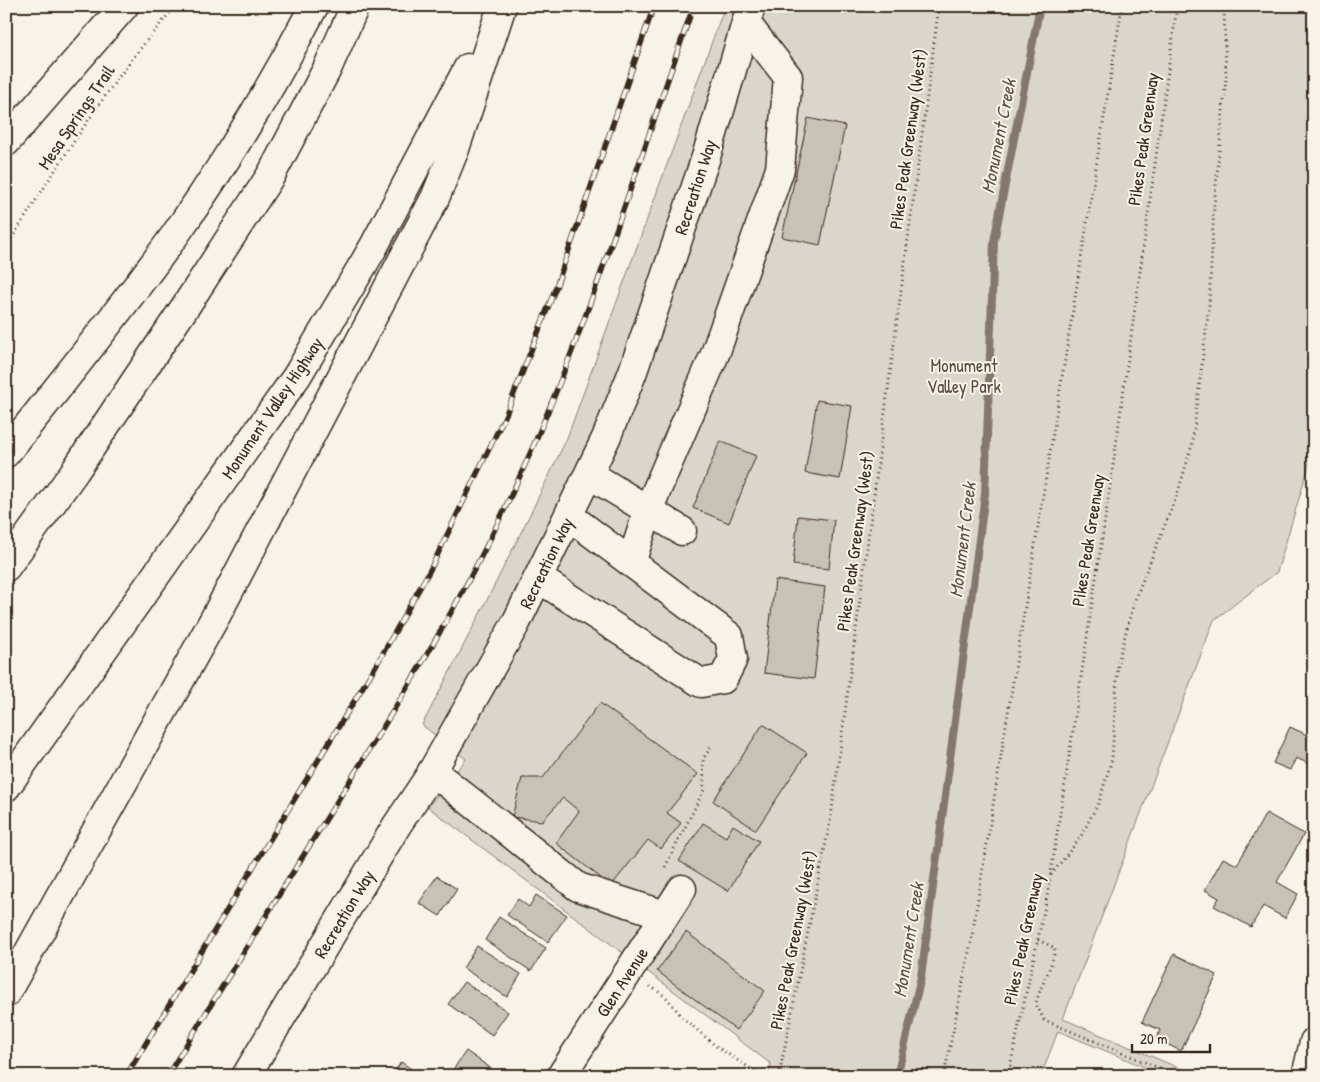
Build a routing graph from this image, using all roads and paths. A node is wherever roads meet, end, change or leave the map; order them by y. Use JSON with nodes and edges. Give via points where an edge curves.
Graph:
{"nodes":[{"id":1,"x":124,"y":6,"type":"edge"},
{"id":2,"x":176,"y":6,"type":"edge"},
{"id":3,"x":314,"y":6,"type":"edge"},
{"id":4,"x":355,"y":6,"type":"edge"},
{"id":5,"x":501,"y":6,"type":"edge"},
{"id":6,"x":939,"y":6,"type":"edge"},
{"id":7,"x":1122,"y":6,"type":"edge"},
{"id":8,"x":1177,"y":6,"type":"edge"},
{"id":9,"x":1224,"y":6,"type":"edge"},
{"id":10,"x":748,"y":15,"type":"edge"},
{"id":11,"x":6,"y":142,"type":"edge"},
{"id":12,"x":6,"y":247,"type":"edge"},
{"id":13,"x":6,"y":453,"type":"edge"},
{"id":14,"x":589,"y":474,"type":"junction"},
{"id":15,"x":649,"y":508,"type":"junction"},
{"id":16,"x":568,"y":516,"type":"junction"},
{"id":17,"x":682,"y":531,"type":"dead end"},
{"id":18,"x":632,"y":563,"type":"junction"},
{"id":19,"x":6,"y":567,"type":"edge"},
{"id":20,"x":538,"y":578,"type":"junction"},
{"id":21,"x":711,"y":747,"type":"dead end"},
{"id":22,"x":432,"y":771,"type":"junction"},
{"id":23,"x":6,"y":787,"type":"edge"},
{"id":24,"x":664,"y":870,"type":"dead end"},
{"id":25,"x":1050,"y":875,"type":"junction"},
{"id":26,"x":682,"y":889,"type":"dead end"},
{"id":27,"x":665,"y":915,"type":"junction"},
{"id":28,"x":1037,"y":940,"type":"junction"},
{"id":29,"x":628,"y":973,"type":"junction"},
{"id":30,"x":6,"y":993,"type":"edge"},
{"id":31,"x":1314,"y":1042,"type":"edge"},
{"id":32,"x":246,"y":1076,"type":"edge"},
{"id":33,"x":561,"y":1076,"type":"edge"},
{"id":34,"x":762,"y":1076,"type":"edge"},
{"id":35,"x":779,"y":1076,"type":"edge"},
{"id":36,"x":944,"y":1076,"type":"edge"},
{"id":37,"x":1008,"y":1076,"type":"edge"},
{"id":38,"x":1178,"y":1076,"type":"edge"},
{"id":39,"x":1306,"y":1076,"type":"edge"}],
"edges":[{"from":1,"to":11,"type":"main road"},
{"from":2,"to":12,"type":"path","name":"Mesa Springs Trail","via":[[89,119]]},
{"from":3,"to":13,"type":"main road","via":[[246,127],[176,234]]},
{"from":4,"to":19,"type":"main road","via":[[327,70],[271,175],[171,328]]},
{"from":5,"to":23,"type":"main road","name":"Monument Valley Highway","via":[[373,248],[297,376]]},
{"from":5,"to":30,"type":"main road","via":[[455,149],[435,198],[217,614]]},
{"from":6,"to":35,"type":"path","name":"Pikes Peak Greenway (West)","via":[[831,818]]},
{"from":7,"to":36,"type":"path","via":[[972,942]]},
{"from":8,"to":25,"type":"path","name":"Pikes Peak Greenway","via":[[1113,466]]},
{"from":9,"to":25,"type":"path","via":[[1226,79],[1209,306],[1192,445],[1178,492],[1134,602],[1118,662],[1112,759],[1099,802],[1080,838]]},
{"from":10,"to":14,"type":"main road","name":"Recreation Way","via":[[706,157],[632,374]]},
{"from":10,"to":15,"type":"main road","via":[[788,77],[780,169],[715,354]]},
{"from":14,"to":15,"type":"main road"},
{"from":14,"to":16,"type":"main road","name":"Recreation Way"},
{"from":15,"to":17,"type":"main road"},
{"from":15,"to":18,"type":"main road"},
{"from":16,"to":18,"type":"main road"},
{"from":16,"to":20,"type":"main road","name":"Recreation Way"},
{"from":18,"to":20,"type":"main road","via":[[729,636],[733,659],[723,679],[701,683]]},
{"from":20,"to":22,"type":"main road","name":"Recreation Way"},
{"from":21,"to":24,"type":"path","via":[[703,759],[704,790]]},
{"from":22,"to":27,"type":"main road","via":[[578,887]]},
{"from":22,"to":32,"type":"main road","name":"Recreation Way"},
{"from":25,"to":28,"type":"path","name":"Pikes Peak Greenway"},
{"from":26,"to":27,"type":"main road","name":"Glen Avenue"},
{"from":27,"to":29,"type":"main road","name":"Glen Avenue"},
{"from":28,"to":37,"type":"path","name":"Pikes Peak Greenway"},
{"from":28,"to":38,"type":"path","via":[[1055,948],[1036,1004],[1044,1020]]},
{"from":29,"to":33,"type":"main road","name":"Glen Avenue"},
{"from":29,"to":34,"type":"path","via":[[666,997],[683,1018],[717,1047]]},
{"from":31,"to":39,"type":"main road"}]}
